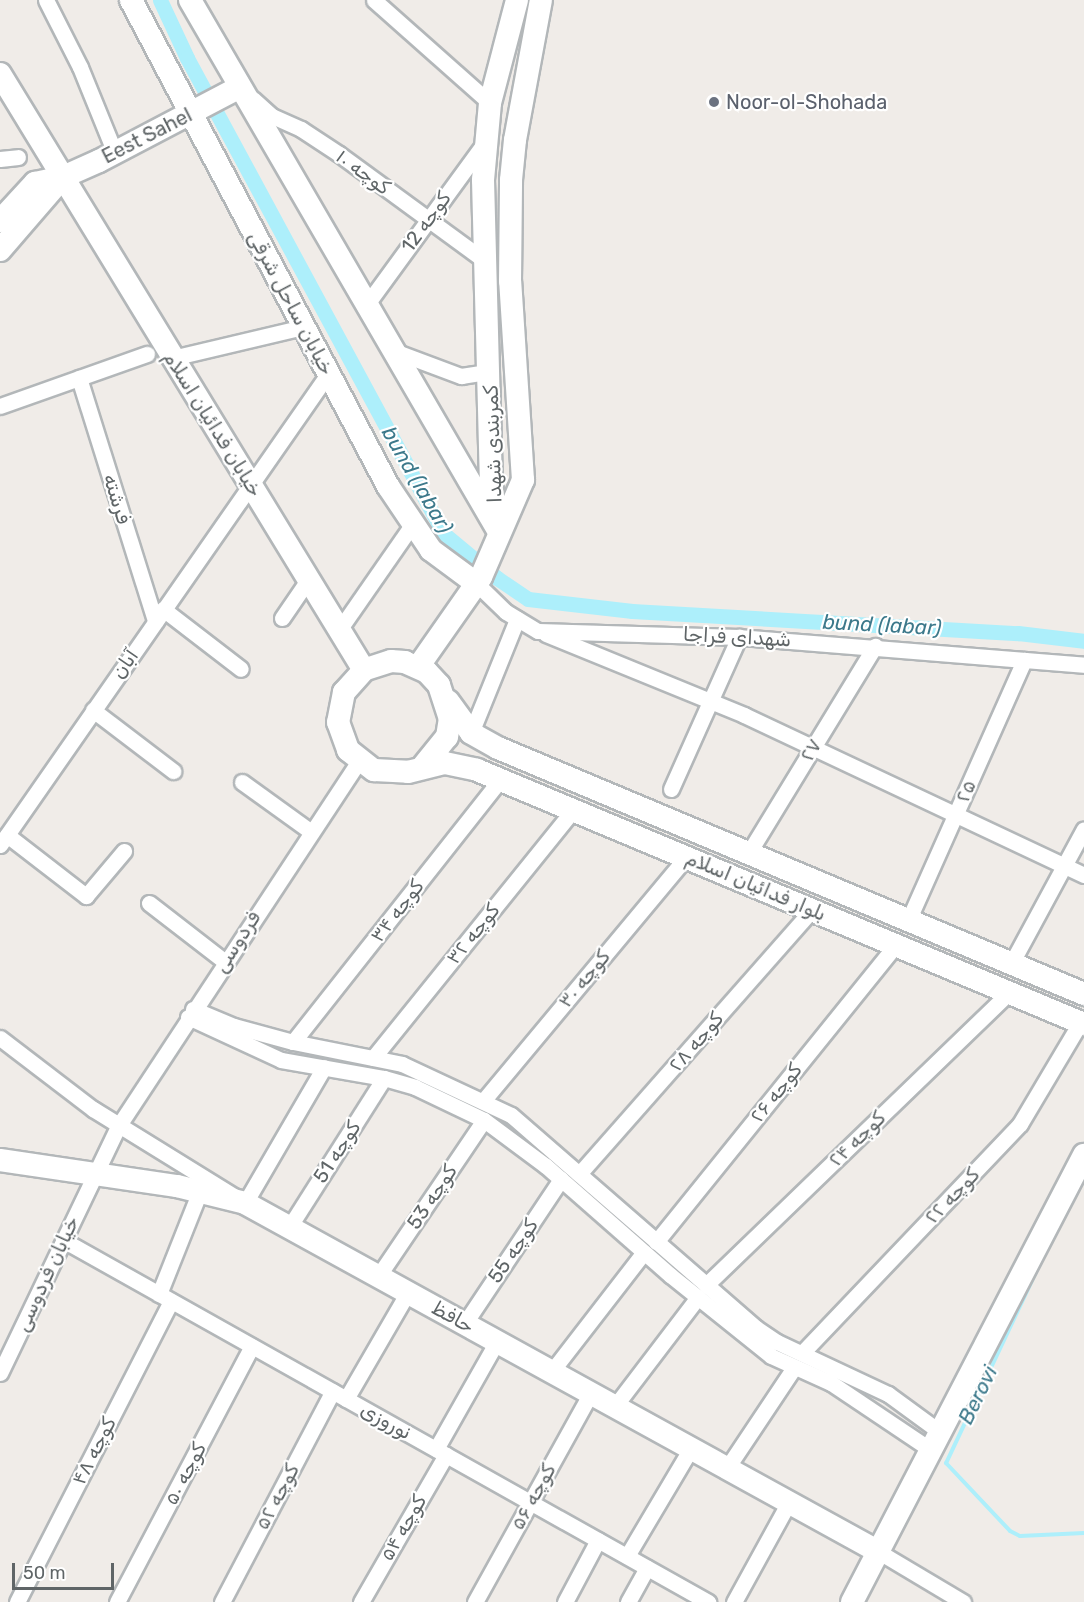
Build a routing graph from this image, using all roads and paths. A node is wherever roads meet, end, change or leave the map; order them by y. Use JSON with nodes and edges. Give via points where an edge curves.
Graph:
{"nodes":[{"id":1,"x":46,"y":0,"type":"edge"},
{"id":2,"x":131,"y":0,"type":"edge"},
{"id":3,"x":190,"y":0,"type":"edge"},
{"id":4,"x":374,"y":0,"type":"edge"},
{"id":5,"x":517,"y":0,"type":"edge"},
{"id":6,"x":541,"y":0,"type":"edge"},
{"id":7,"x":0,"y":74,"type":"edge"},
{"id":8,"x":235,"y":90,"type":"junction"},
{"id":9,"x":490,"y":104,"type":"junction"},
{"id":10,"x":194,"y":112,"type":"junction"},
{"id":11,"x":486,"y":139,"type":"junction"},
{"id":12,"x":116,"y":153,"type":"junction"},
{"id":13,"x":18,"y":157,"type":"dead end"},
{"id":14,"x":0,"y":159,"type":"edge"},
{"id":15,"x":63,"y":177,"type":"junction"},
{"id":16,"x":428,"y":219,"type":"junction"},
{"id":17,"x":0,"y":221,"type":"edge"},
{"id":18,"x":0,"y":250,"type":"edge"},
{"id":19,"x":485,"y":261,"type":"junction"},
{"id":20,"x":367,"y":304,"type":"junction"},
{"id":21,"x":303,"y":327,"type":"junction"},
{"id":22,"x":394,"y":351,"type":"junction"},
{"id":23,"x":147,"y":354,"type":"dead end"},
{"id":24,"x":172,"y":358,"type":"junction"},
{"id":25,"x":491,"y":371,"type":"junction"},
{"id":26,"x":328,"y":374,"type":"junction"},
{"id":27,"x":79,"y":378,"type":"junction"},
{"id":28,"x":0,"y":406,"type":"edge"},
{"id":29,"x":250,"y":483,"type":"junction"},
{"id":30,"x":412,"y":525,"type":"junction"},
{"id":31,"x":497,"y":538,"type":"junction"},
{"id":32,"x":308,"y":580,"type":"junction"},
{"id":33,"x":479,"y":581,"type":"junction"},
{"id":34,"x":159,"y":615,"type":"junction"},
{"id":35,"x":282,"y":618,"type":"dead end"},
{"id":36,"x":517,"y":619,"type":"junction"},
{"id":37,"x":339,"y":630,"type":"junction"},
{"id":38,"x":538,"y":631,"type":"junction"},
{"id":39,"x":739,"y":637,"type":"junction"},
{"id":40,"x":875,"y":646,"type":"junction"},
{"id":41,"x":1024,"y":660,"type":"junction"},
{"id":42,"x":1084,"y":665,"type":"edge"},
{"id":43,"x":418,"y":667,"type":"junction"},
{"id":44,"x":241,"y":669,"type":"dead end"},
{"id":45,"x":364,"y":670,"type":"junction"},
{"id":46,"x":448,"y":701,"type":"junction"},
{"id":47,"x":709,"y":702,"type":"junction"},
{"id":48,"x":93,"y":710,"type":"junction"},
{"id":49,"x":471,"y":733,"type":"junction"},
{"id":50,"x":813,"y":747,"type":"junction"},
{"id":51,"x":358,"y":761,"type":"junction"},
{"id":52,"x":424,"y":765,"type":"junction"},
{"id":53,"x":173,"y":771,"type":"dead end"},
{"id":54,"x":500,"y":780,"type":"junction"},
{"id":55,"x":242,"y":782,"type":"dead end"},
{"id":56,"x":671,"y":789,"type":"dead end"},
{"id":57,"x":573,"y":810,"type":"junction"},
{"id":58,"x":955,"y":814,"type":"junction"},
{"id":59,"x":1084,"y":829,"type":"edge"},
{"id":60,"x":310,"y":831,"type":"junction"},
{"id":61,"x":3,"y":840,"type":"edge"},
{"id":62,"x":124,"y":851,"type":"dead end"},
{"id":63,"x":748,"y":854,"type":"junction"},
{"id":64,"x":686,"y":857,"type":"junction"},
{"id":65,"x":1064,"y":866,"type":"junction"},
{"id":66,"x":1084,"y":875,"type":"edge"},
{"id":67,"x":149,"y":903,"type":"dead end"},
{"id":68,"x":812,"y":910,"type":"junction"},
{"id":69,"x":908,"y":921,"type":"junction"},
{"id":70,"x":896,"y":945,"type":"junction"},
{"id":71,"x":224,"y":961,"type":"junction"},
{"id":72,"x":1011,"y":964,"type":"junction"},
{"id":73,"x":1009,"y":993,"type":"junction"},
{"id":74,"x":1084,"y":994,"type":"edge"},
{"id":75,"x":190,"y":1013,"type":"junction"},
{"id":76,"x":1082,"y":1023,"type":"edge"},
{"id":77,"x":0,"y":1038,"type":"edge"},
{"id":78,"x":293,"y":1042,"type":"junction"},
{"id":79,"x":373,"y":1058,"type":"junction"},
{"id":80,"x":324,"y":1067,"type":"junction"},
{"id":81,"x":384,"y":1078,"type":"junction"},
{"id":82,"x":483,"y":1101,"type":"junction"},
{"id":83,"x":484,"y":1120,"type":"junction"},
{"id":84,"x":119,"y":1125,"type":"junction"},
{"id":85,"x":1084,"y":1155,"type":"edge"},
{"id":86,"x":0,"y":1160,"type":"edge"},
{"id":87,"x":579,"y":1174,"type":"junction"},
{"id":88,"x":94,"y":1175,"type":"junction"},
{"id":89,"x":561,"y":1179,"type":"junction"},
{"id":90,"x":200,"y":1191,"type":"junction"},
{"id":91,"x":245,"y":1203,"type":"junction"},
{"id":92,"x":290,"y":1226,"type":"junction"},
{"id":93,"x":63,"y":1240,"type":"junction"},
{"id":94,"x":656,"y":1242,"type":"junction"},
{"id":95,"x":644,"y":1252,"type":"junction"},
{"id":96,"x":379,"y":1275,"type":"junction"},
{"id":97,"x":702,"y":1291,"type":"junction"},
{"id":98,"x":408,"y":1292,"type":"junction"},
{"id":99,"x":165,"y":1297,"type":"junction"},
{"id":100,"x":465,"y":1323,"type":"junction"},
{"id":101,"x":497,"y":1341,"type":"junction"},
{"id":102,"x":252,"y":1346,"type":"junction"},
{"id":103,"x":802,"y":1353,"type":"junction"},
{"id":104,"x":793,"y":1368,"type":"junction"},
{"id":105,"x":552,"y":1371,"type":"junction"},
{"id":106,"x":0,"y":1373,"type":"edge"},
{"id":107,"x":333,"y":1391,"type":"junction"},
{"id":108,"x":591,"y":1393,"type":"junction"},
{"id":109,"x":346,"y":1399,"type":"junction"},
{"id":110,"x":615,"y":1406,"type":"junction"},
{"id":111,"x":935,"y":1441,"type":"junction"},
{"id":112,"x":691,"y":1448,"type":"junction"},
{"id":113,"x":441,"y":1452,"type":"junction"},
{"id":114,"x":727,"y":1468,"type":"junction"},
{"id":115,"x":530,"y":1502,"type":"junction"},
{"id":116,"x":789,"y":1502,"type":"junction"},
{"id":117,"x":598,"y":1540,"type":"junction"},
{"id":118,"x":879,"y":1552,"type":"junction"},
{"id":119,"x":627,"y":1557,"type":"junction"},
{"id":120,"x":647,"y":1568,"type":"junction"},
{"id":121,"x":17,"y":1602,"type":"edge"},
{"id":122,"x":117,"y":1602,"type":"edge"},
{"id":123,"x":222,"y":1602,"type":"edge"},
{"id":124,"x":361,"y":1602,"type":"edge"},
{"id":125,"x":475,"y":1602,"type":"edge"},
{"id":126,"x":565,"y":1602,"type":"edge"},
{"id":127,"x":628,"y":1602,"type":"edge"},
{"id":128,"x":708,"y":1602,"type":"edge"},
{"id":129,"x":734,"y":1602,"type":"edge"},
{"id":130,"x":852,"y":1602,"type":"edge"},
{"id":131,"x":963,"y":1602,"type":"edge"}],
"edges":[{"from":1,"to":12,"type":"street","via":[[80,67]]},
{"from":2,"to":10,"type":"street","name":"خیابان ساحل شرقی"},
{"from":3,"to":8,"type":"street"},
{"from":4,"to":9,"type":"street"},
{"from":5,"to":9,"type":"street","name":"کمربندی شهدا"},
{"from":6,"to":31,"type":"street","name":"کمربندی شهدا","via":[[511,180],[510,281],[523,480]]},
{"from":7,"to":15,"type":"street","name":"خیابان فدائیان اسلام"},
{"from":8,"to":10,"type":"street","name":"Eest Sahel"},
{"from":8,"to":16,"type":"street","name":"کوچه ۱۰","via":[[272,116],[302,129],[339,153]]},
{"from":8,"to":20,"type":"street"},
{"from":9,"to":11,"type":"street","name":"کمربندی شهدا"},
{"from":10,"to":12,"type":"street","name":"Eest Sahel"},
{"from":10,"to":21,"type":"street","name":"خیابان ساحل شرقی"},
{"from":11,"to":16,"type":"street","name":"کوچه 12"},
{"from":11,"to":19,"type":"street","name":"کمربندی شهدا"},
{"from":12,"to":15,"type":"street","name":"Eest Sahel"},
{"from":13,"to":14,"type":"street"},
{"from":15,"to":17,"type":"street","via":[[35,183]]},
{"from":15,"to":18,"type":"street"},
{"from":15,"to":24,"type":"street","name":"خیابان فدائیان اسلام"},
{"from":16,"to":19,"type":"street","name":"کوچه ۱۰"},
{"from":16,"to":20,"type":"street","name":"کوچه 12"},
{"from":19,"to":25,"type":"street","name":"کمربندی شهدا"},
{"from":20,"to":22,"type":"street"},
{"from":21,"to":24,"type":"street"},
{"from":21,"to":26,"type":"street","name":"خیابان ساحل شرقی"},
{"from":22,"to":25,"type":"street","via":[[461,376]]},
{"from":22,"to":31,"type":"street"},
{"from":23,"to":27,"type":"street"},
{"from":24,"to":29,"type":"street","name":"خیابان فدائیان اسلام"},
{"from":25,"to":31,"type":"street","name":"کمربندی شهدا","via":[[491,485]]},
{"from":26,"to":29,"type":"street","name":"آبان"},
{"from":26,"to":30,"type":"street","name":"خیابان ساحل شرقی"},
{"from":27,"to":28,"type":"street"},
{"from":27,"to":34,"type":"street","name":"فرشته"},
{"from":29,"to":32,"type":"street","name":"خیابان فدائیان اسلام"},
{"from":29,"to":34,"type":"street","name":"آبان"},
{"from":30,"to":33,"type":"street","name":"خیابان ساحل شرقی","via":[[431,550]]},
{"from":30,"to":37,"type":"street"},
{"from":31,"to":33,"type":"street"},
{"from":32,"to":35,"type":"street"},
{"from":32,"to":37,"type":"street","name":"خیابان فدائیان اسلام"},
{"from":33,"to":36,"type":"street","name":"شهدای فراجا"},
{"from":33,"to":43,"type":"street"},
{"from":34,"to":44,"type":"street"},
{"from":34,"to":48,"type":"street","name":"آبان"},
{"from":36,"to":38,"type":"street","name":"شهدای فراجا"},
{"from":36,"to":49,"type":"street"},
{"from":37,"to":45,"type":"street","name":"خیابان فدائیان اسلام"},
{"from":38,"to":39,"type":"street","name":"شهدای فراجا"},
{"from":38,"to":47,"type":"street"},
{"from":39,"to":40,"type":"street","name":"شهدای فراجا"},
{"from":39,"to":47,"type":"street"},
{"from":40,"to":41,"type":"street","name":"شهدای فراجا"},
{"from":40,"to":50,"type":"street","name":"۲۷"},
{"from":41,"to":42,"type":"street","name":"شهدای فراجا"},
{"from":41,"to":58,"type":"street","name":"۲۵"},
{"from":43,"to":45,"type":"street","via":[[391,661]]},
{"from":43,"to":46,"type":"street","via":[[440,685]]},
{"from":45,"to":51,"type":"street","via":[[344,692],[338,722],[348,750]]},
{"from":46,"to":49,"type":"street","name":"بلوار فدائیان اسلام"},
{"from":46,"to":52,"type":"street","via":[[447,737]]},
{"from":47,"to":50,"type":"street"},
{"from":47,"to":56,"type":"street"},
{"from":48,"to":53,"type":"street"},
{"from":48,"to":61,"type":"street","name":"آبان"},
{"from":49,"to":63,"type":"street","name":"بلوار فدائیان اسلام"},
{"from":50,"to":58,"type":"street"},
{"from":50,"to":63,"type":"street","name":"۲۷"},
{"from":51,"to":52,"type":"street","via":[[391,774]]},
{"from":51,"to":60,"type":"street","name":"فردوسی"},
{"from":52,"to":54,"type":"street","name":"بلوار فدائیان اسلام","via":[[445,763]]},
{"from":54,"to":57,"type":"street","name":"بلوار فدائیان اسلام"},
{"from":54,"to":78,"type":"street","name":"کوچه ۳۴"},
{"from":55,"to":60,"type":"street"},
{"from":57,"to":64,"type":"street","name":"بلوار فدائیان اسلام"},
{"from":57,"to":79,"type":"street","name":"کوچه ۳۲"},
{"from":58,"to":65,"type":"street"},
{"from":58,"to":69,"type":"street","name":"۲۵"},
{"from":59,"to":65,"type":"street"},
{"from":60,"to":71,"type":"street","name":"فردوسی"},
{"from":61,"to":62,"type":"street","via":[[86,896]]},
{"from":63,"to":69,"type":"street","name":"بلوار فدائیان اسلام"},
{"from":64,"to":68,"type":"street","name":"بلوار فدائیان اسلام"},
{"from":64,"to":82,"type":"street","name":"کوچه ۳۰"},
{"from":65,"to":66,"type":"street"},
{"from":65,"to":72,"type":"street"},
{"from":67,"to":71,"type":"street"},
{"from":68,"to":70,"type":"street","name":"بلوار فدائیان اسلام"},
{"from":68,"to":87,"type":"street","name":"کوچه ۲۸"},
{"from":69,"to":72,"type":"street","name":"بلوار فدائیان اسلام"},
{"from":70,"to":73,"type":"street","name":"بلوار فدائیان اسلام"},
{"from":70,"to":94,"type":"street","name":"کوچه ۲۶"},
{"from":71,"to":75,"type":"street","name":"فردوسی"},
{"from":72,"to":74,"type":"street","name":"بلوار فدائیان اسلام"},
{"from":73,"to":76,"type":"street","name":"بلوار فدائیان اسلام"},
{"from":73,"to":97,"type":"street","name":"کوچه ۲۴"},
{"from":75,"to":78,"type":"street"},
{"from":75,"to":80,"type":"street","via":[[263,1054]]},
{"from":75,"to":84,"type":"street","name":"فردوسی"},
{"from":76,"to":103,"type":"street","name":"کوچه ۲۲","via":[[1020,1124]]},
{"from":77,"to":84,"type":"street","via":[[49,1078]]},
{"from":78,"to":79,"type":"street"},
{"from":79,"to":82,"type":"street","via":[[402,1064]]},
{"from":80,"to":81,"type":"street"},
{"from":80,"to":91,"type":"street"},
{"from":81,"to":83,"type":"street","via":[[415,1087]]},
{"from":81,"to":92,"type":"street","name":"کوچه 51"},
{"from":82,"to":87,"type":"street","via":[[511,1115]]},
{"from":83,"to":89,"type":"street"},
{"from":83,"to":96,"type":"street","name":"کوچه 53"},
{"from":84,"to":88,"type":"street","name":"خیابان فردوسی"},
{"from":84,"to":91,"type":"street"},
{"from":85,"to":111,"type":"street"},
{"from":86,"to":88,"type":"street","name":"حافظ"},
{"from":87,"to":94,"type":"street"},
{"from":88,"to":90,"type":"street","name":"حافظ"},
{"from":88,"to":93,"type":"street","name":"خیابان فردوسی"},
{"from":89,"to":95,"type":"street"},
{"from":89,"to":100,"type":"street","name":"کوچه 55"},
{"from":90,"to":91,"type":"street","name":"حافظ"},
{"from":90,"to":99,"type":"street","name":"کوچه ۴۸"},
{"from":91,"to":92,"type":"street","name":"حافظ"},
{"from":92,"to":96,"type":"street","name":"حافظ"},
{"from":93,"to":99,"type":"street","name":"نوروزی"},
{"from":93,"to":106,"type":"street","name":"خیابان فردوسی"},
{"from":94,"to":97,"type":"street"},
{"from":95,"to":97,"type":"street"},
{"from":95,"to":105,"type":"street"},
{"from":96,"to":98,"type":"street","name":"حافظ"},
{"from":97,"to":103,"type":"street"},
{"from":97,"to":104,"type":"street","via":[[771,1356]]},
{"from":97,"to":110,"type":"street","name":"کوچه ۲۴"},
{"from":98,"to":100,"type":"street","name":"حافظ"},
{"from":98,"to":109,"type":"street"},
{"from":99,"to":102,"type":"street","name":"نوروزی"},
{"from":99,"to":121,"type":"street","name":"کوچه ۴۸"},
{"from":100,"to":101,"type":"street","name":"حافظ"},
{"from":101,"to":105,"type":"street","name":"حافظ"},
{"from":101,"to":113,"type":"street","name":"کوچه ۵۴"},
{"from":102,"to":107,"type":"street","name":"نوروزی"},
{"from":102,"to":122,"type":"street","name":"کوچه ۵۰"},
{"from":103,"to":111,"type":"street","via":[[888,1394]]},
{"from":104,"to":111,"type":"street","via":[[831,1383]]},
{"from":104,"to":114,"type":"street"},
{"from":105,"to":108,"type":"street","name":"حافظ"},
{"from":107,"to":109,"type":"street","name":"نوروزی"},
{"from":107,"to":123,"type":"street","name":"کوچه ۵۲"},
{"from":108,"to":110,"type":"street","name":"حافظ"},
{"from":108,"to":115,"type":"street","name":"کوچه ۵۶"},
{"from":109,"to":113,"type":"street","name":"نوروزی"},
{"from":110,"to":112,"type":"street","name":"حافظ"},
{"from":111,"to":118,"type":"street"},
{"from":112,"to":114,"type":"street","name":"حافظ"},
{"from":112,"to":119,"type":"street"},
{"from":113,"to":115,"type":"street","name":"نوروزی"},
{"from":113,"to":124,"type":"street","name":"کوچه ۵۴"},
{"from":114,"to":116,"type":"street","name":"حافظ"},
{"from":115,"to":117,"type":"street","name":"نوروزی"},
{"from":115,"to":125,"type":"street","name":"کوچه ۵۶"},
{"from":116,"to":118,"type":"street","name":"حافظ"},
{"from":116,"to":129,"type":"street"},
{"from":117,"to":119,"type":"street","name":"نوروزی"},
{"from":117,"to":126,"type":"street"},
{"from":118,"to":130,"type":"street"},
{"from":118,"to":131,"type":"street"},
{"from":119,"to":120,"type":"street","name":"نوروزی"},
{"from":120,"to":127,"type":"street"},
{"from":120,"to":128,"type":"street","name":"نوروزی"}]}
